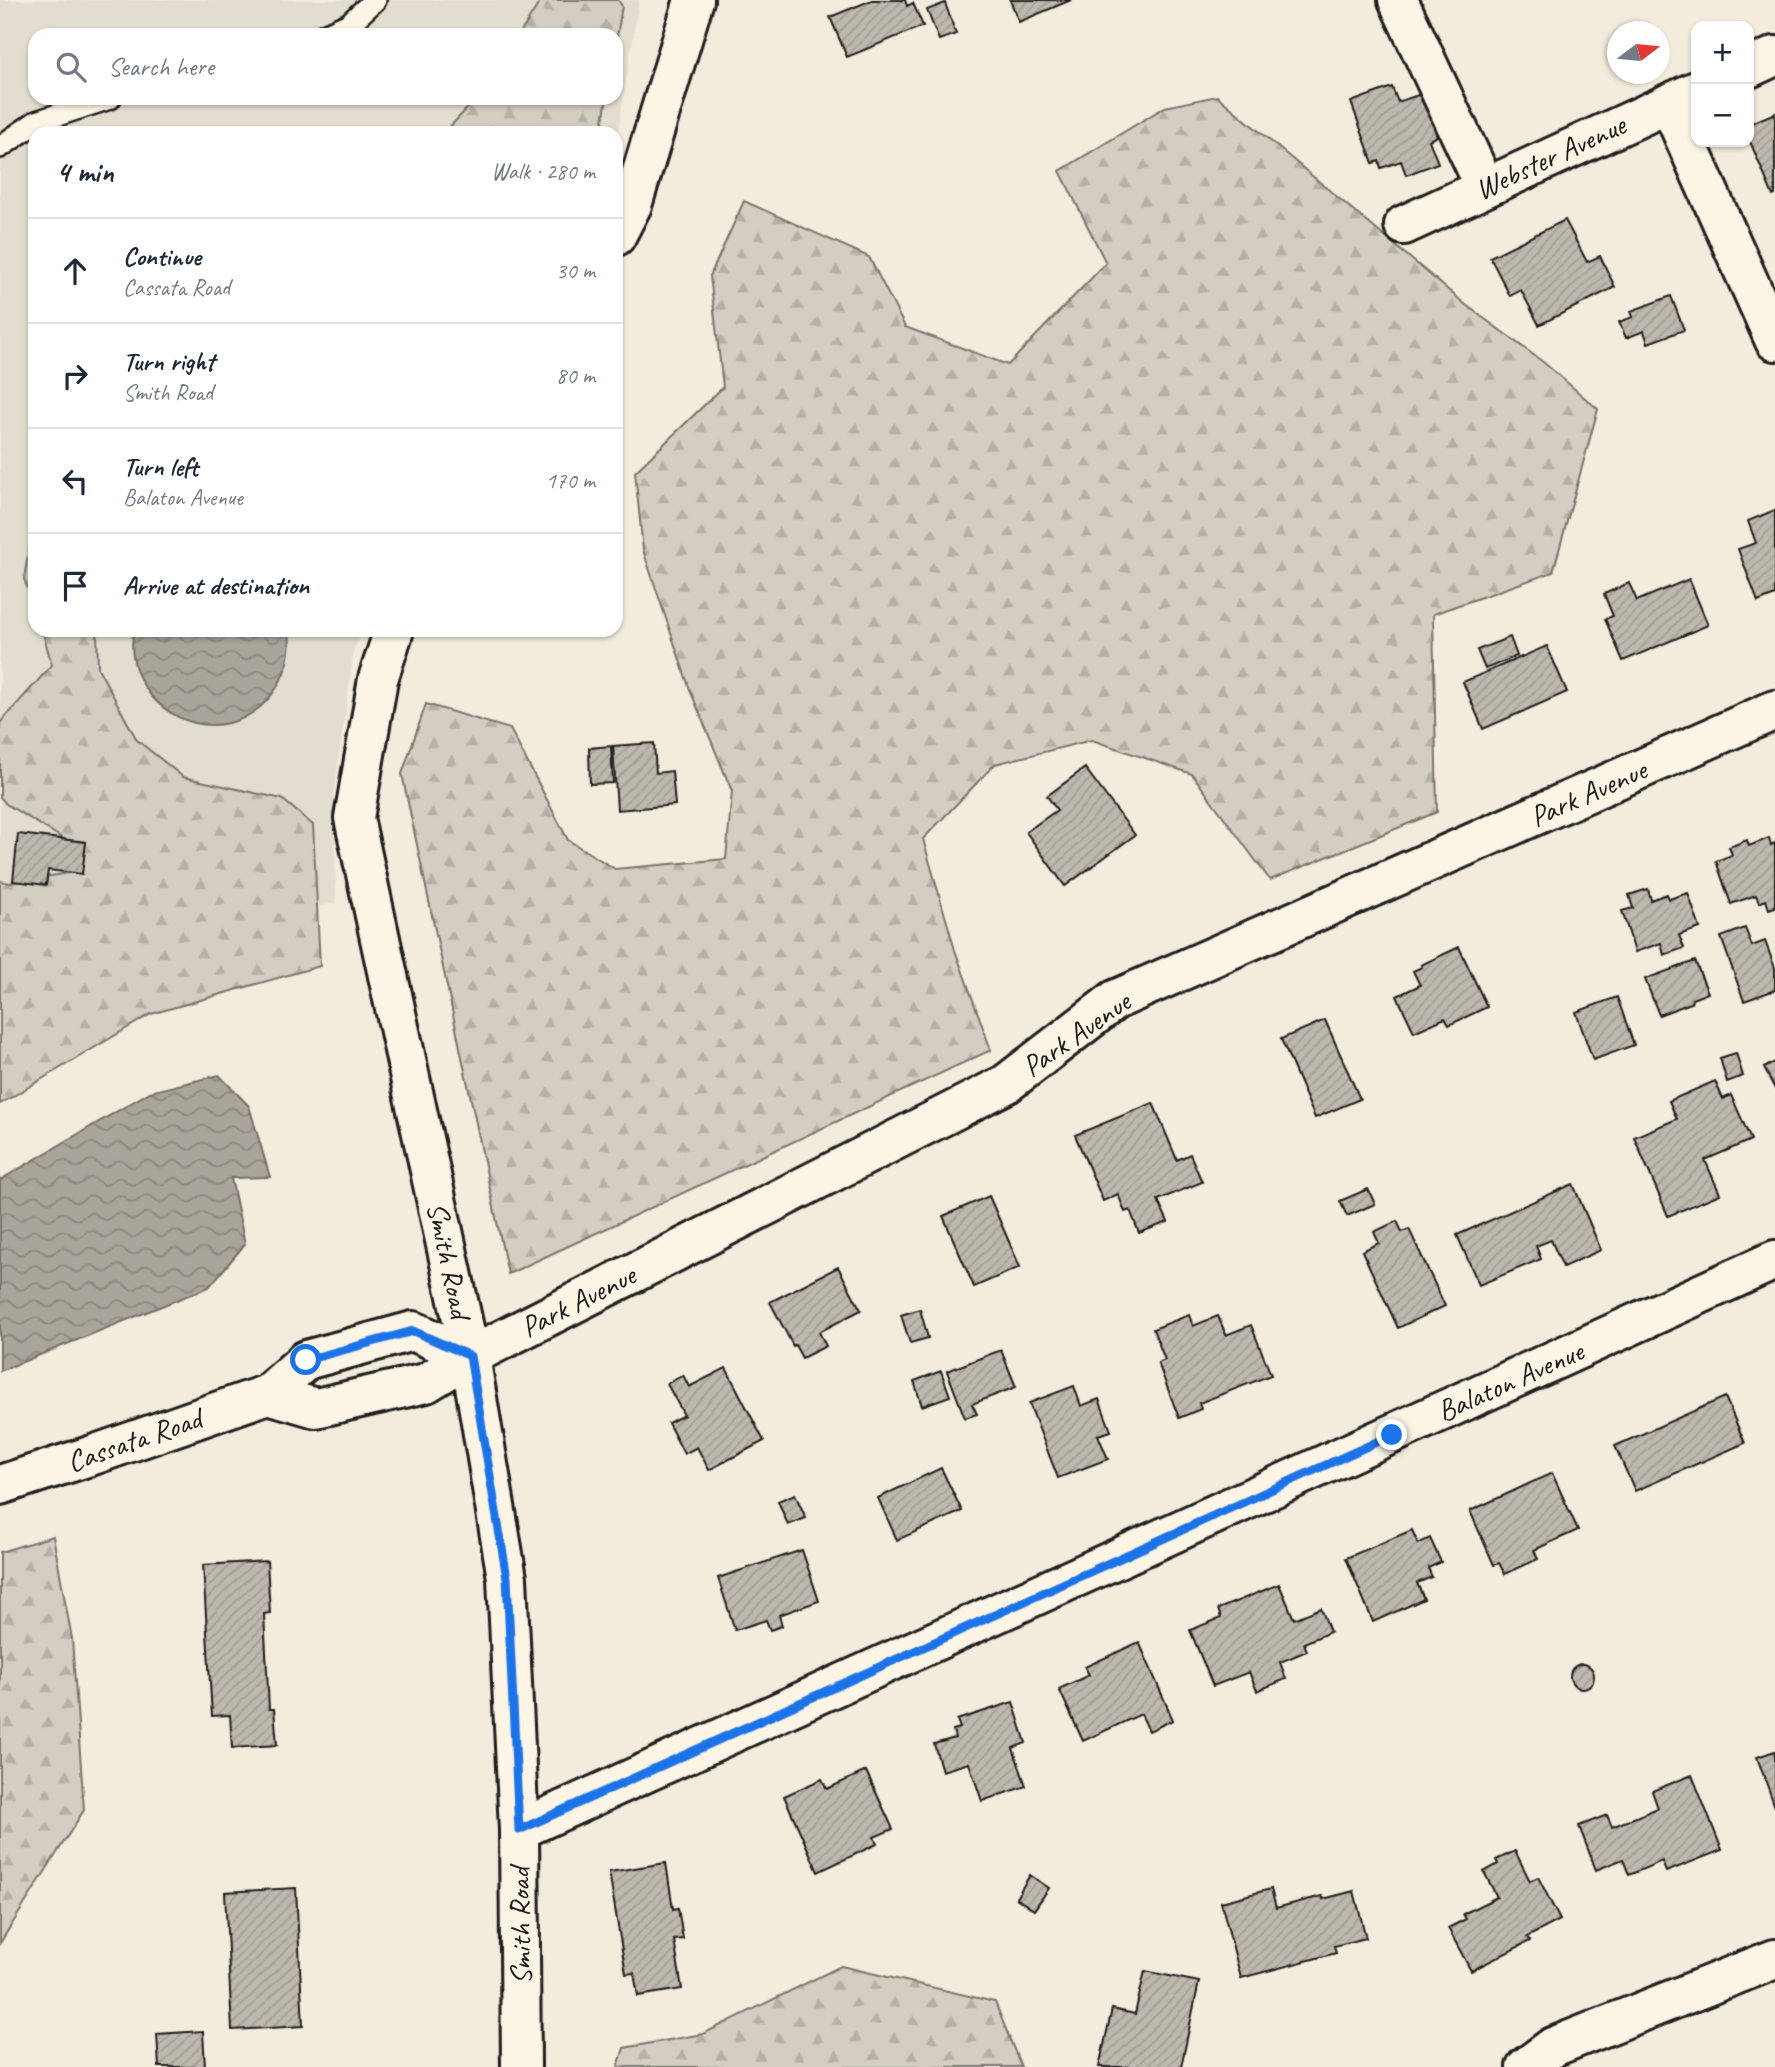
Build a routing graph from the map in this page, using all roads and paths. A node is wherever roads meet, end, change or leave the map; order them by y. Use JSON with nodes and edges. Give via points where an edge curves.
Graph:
{"nodes":[{"id":1,"x":375,"y":0,"type":"edge"},
{"id":2,"x":694,"y":0,"type":"edge"},
{"id":3,"x":1398,"y":0,"type":"edge"},
{"id":4,"x":340,"y":28,"type":"edge"},
{"id":5,"x":1775,"y":56,"type":"edge"},
{"id":6,"x":1754,"y":66,"type":"edge"},
{"id":7,"x":1683,"y":97,"type":"edge"},
{"id":8,"x":88,"y":105,"type":"edge"},
{"id":9,"x":30,"y":126,"type":"edge"},
{"id":10,"x":28,"y":128,"type":"edge"},
{"id":11,"x":0,"y":147,"type":"edge"},
{"id":12,"x":1485,"y":187,"type":"junction"},
{"id":13,"x":623,"y":222,"type":"edge"},
{"id":14,"x":1404,"y":225,"type":"dead end"},
{"id":15,"x":1775,"y":341,"type":"edge"},
{"id":16,"x":392,"y":637,"type":"edge"},
{"id":17,"x":1775,"y":710,"type":"edge"},
{"id":18,"x":1775,"y":1260,"type":"edge"},
{"id":19,"x":470,"y":1356,"type":"junction"},
{"id":20,"x":268,"y":1394,"type":"junction"},
{"id":21,"x":0,"y":1485,"type":"edge"},
{"id":22,"x":519,"y":1830,"type":"junction"},
{"id":23,"x":1775,"y":1959,"type":"edge"},
{"id":24,"x":521,"y":2067,"type":"edge"},
{"id":25,"x":1526,"y":2067,"type":"edge"}],
"edges":[{"from":1,"to":4,"type":"lane"},
{"from":2,"to":13,"type":"street"},
{"from":3,"to":12,"type":"street"},
{"from":5,"to":6,"type":"street"},
{"from":7,"to":12,"type":"street","name":"Webster Avenue"},
{"from":7,"to":15,"type":"street"},
{"from":8,"to":9,"type":"lane"},
{"from":10,"to":11,"type":"lane"},
{"from":12,"to":14,"type":"street","name":"Webster Avenue"},
{"from":16,"to":19,"type":"street","name":"Smith Road","via":[[378,679],[354,818]]},
{"from":17,"to":19,"type":"street","name":"Park Avenue","via":[[1115,1000],[1006,1084]]},
{"from":18,"to":22,"type":"street","name":"Balaton Avenue"},
{"from":19,"to":20,"type":"street","via":[[426,1383],[316,1408]]},
{"from":19,"to":20,"type":"street","name":"Cassata Road","via":[[413,1331],[306,1360]]},
{"from":19,"to":22,"type":"street","name":"Smith Road","via":[[507,1578]]},
{"from":20,"to":21,"type":"street","name":"Cassata Road"},
{"from":22,"to":24,"type":"street","name":"Smith Road"},
{"from":23,"to":25,"type":"street","via":[[1553,2047]]}]}
